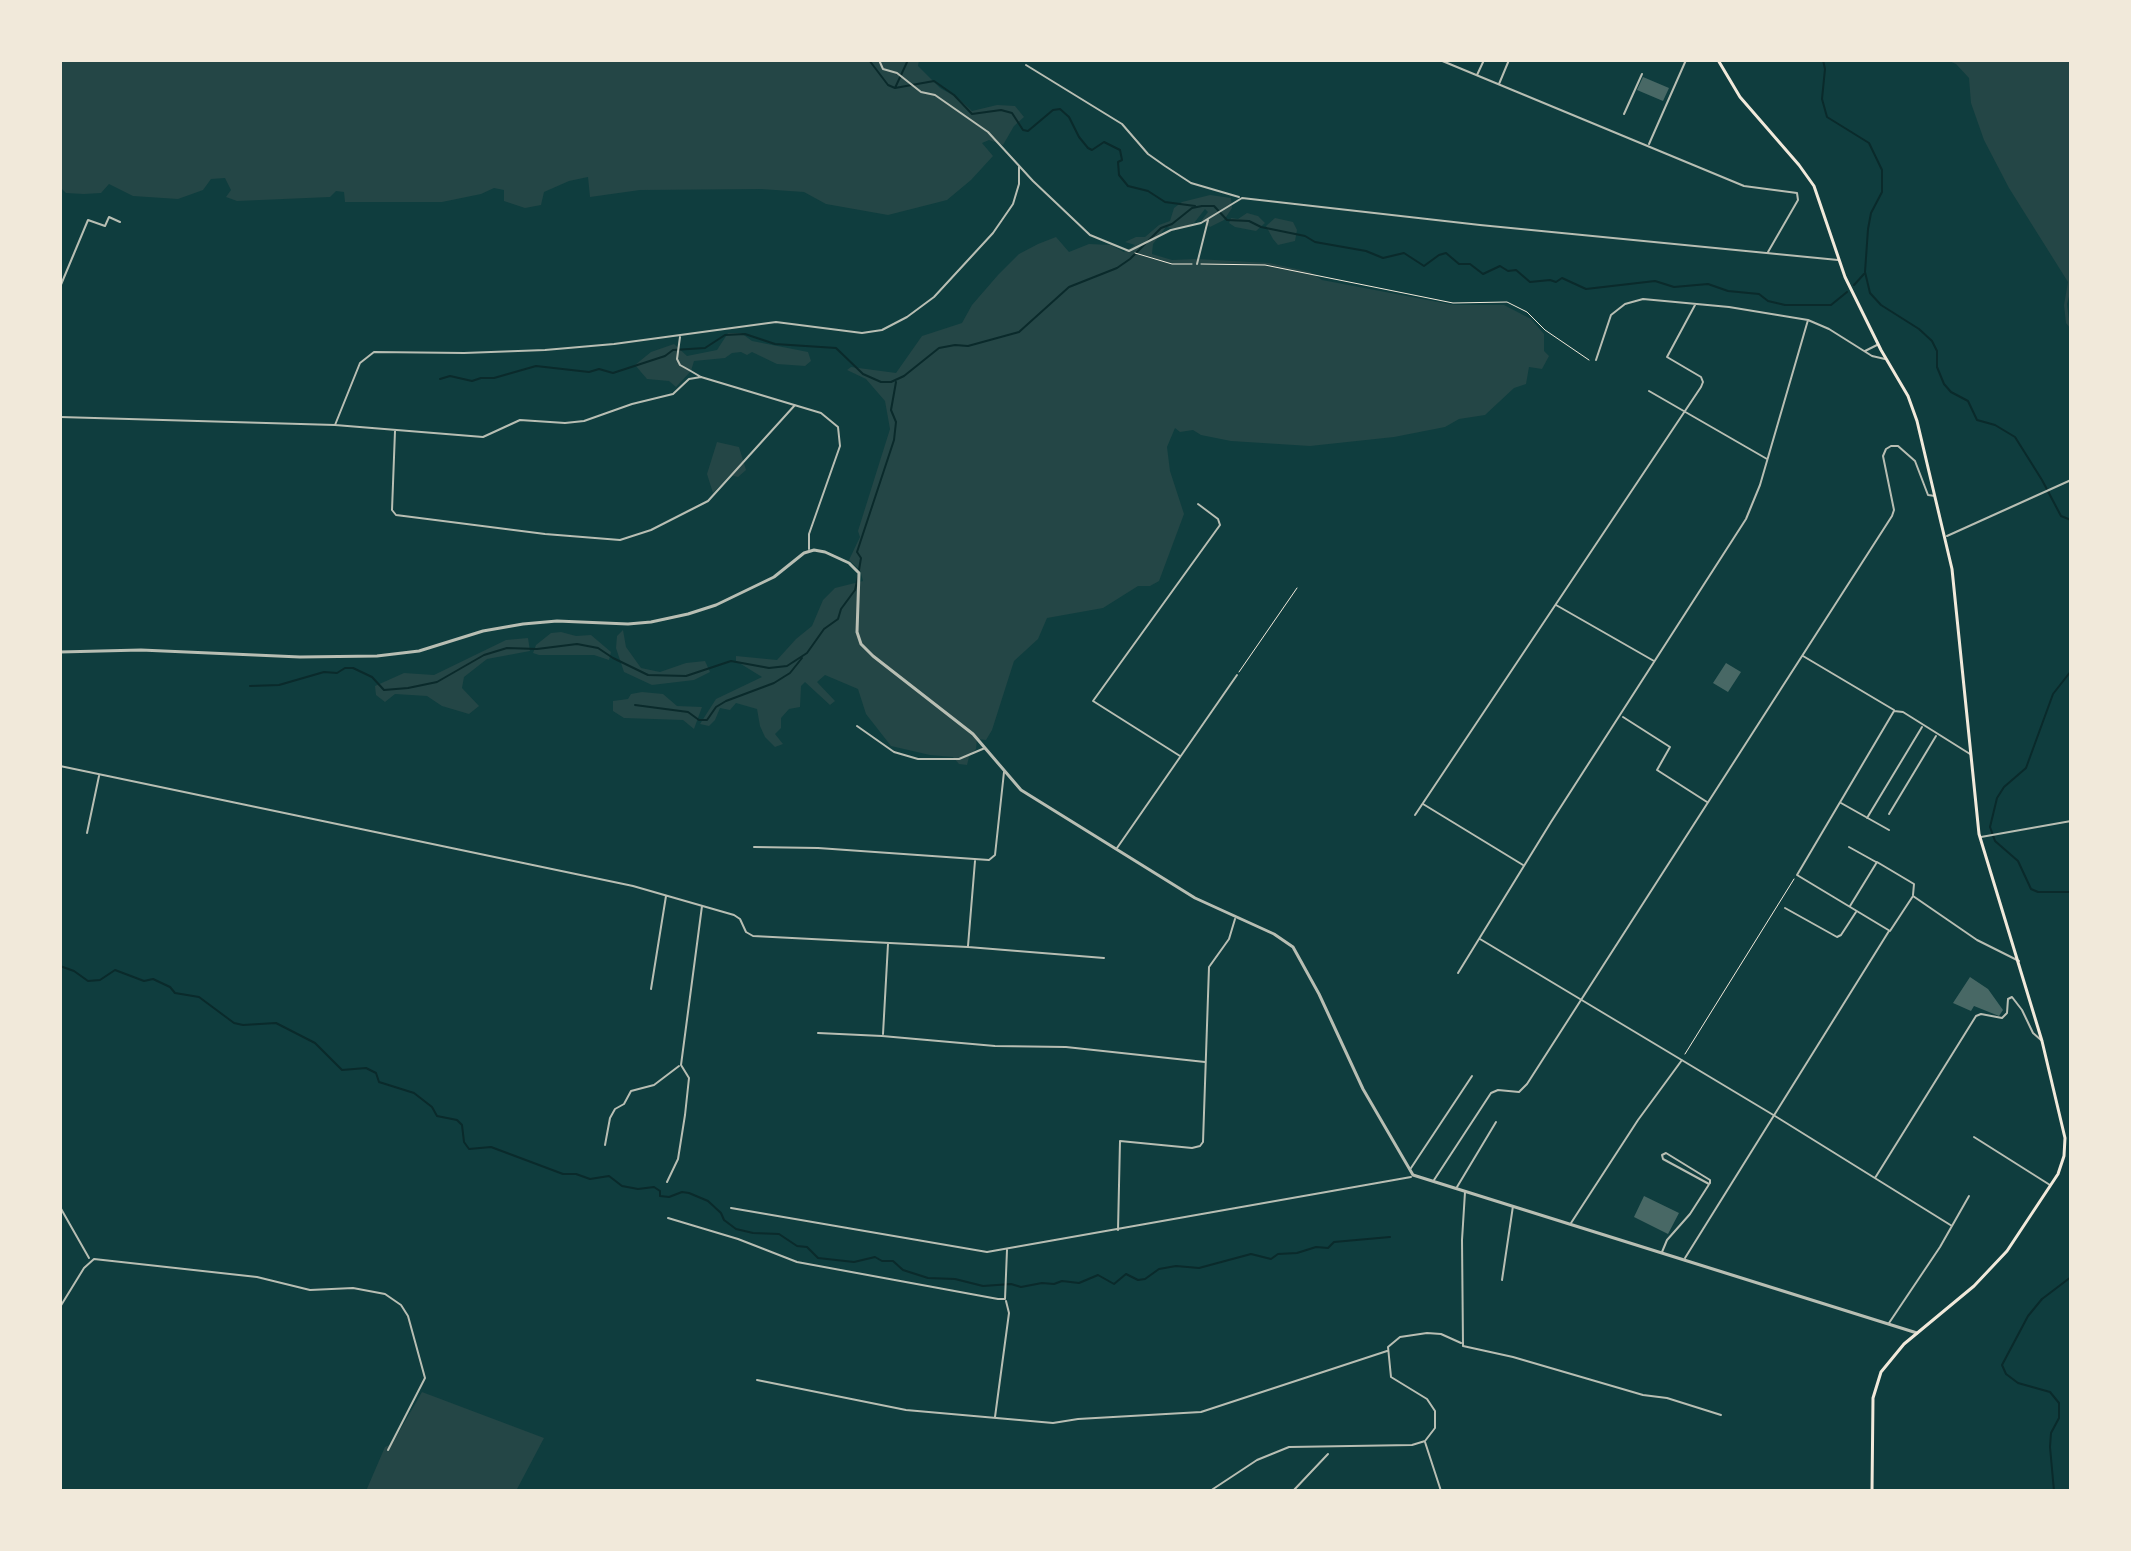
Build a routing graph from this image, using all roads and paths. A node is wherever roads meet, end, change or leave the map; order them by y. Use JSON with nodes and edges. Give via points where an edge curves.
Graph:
{"nodes":[{"id":1,"x":879,"y":60,"type":"edge"},
{"id":2,"x":1440,"y":60,"type":"edge"},
{"id":3,"x":1484,"y":60,"type":"edge"},
{"id":4,"x":1509,"y":60,"type":"edge"},
{"id":5,"x":1686,"y":60,"type":"edge"},
{"id":6,"x":1718,"y":60,"type":"edge"},
{"id":7,"x":1026,"y":65,"type":"dead end"},
{"id":8,"x":1642,"y":74,"type":"dead end"},
{"id":9,"x":1477,"y":76,"type":"junction"},
{"id":10,"x":1498,"y":85,"type":"junction"},
{"id":11,"x":1624,"y":114,"type":"dead end"},
{"id":12,"x":1649,"y":145,"type":"junction"},
{"id":13,"x":1019,"y":167,"type":"junction"},
{"id":14,"x":1242,"y":198,"type":"junction"},
{"id":15,"x":1208,"y":219,"type":"junction"},
{"id":16,"x":120,"y":222,"type":"dead end"},
{"id":17,"x":1129,"y":251,"type":"junction"},
{"id":18,"x":1768,"y":253,"type":"junction"},
{"id":19,"x":1839,"y":260,"type":"junction"},
{"id":20,"x":1197,"y":264,"type":"junction"},
{"id":21,"x":60,"y":268,"type":"edge"},
{"id":22,"x":67,"y":271,"type":"junction"},
{"id":23,"x":60,"y":287,"type":"edge"},
{"id":24,"x":1695,"y":305,"type":"junction"},
{"id":25,"x":1808,"y":320,"type":"junction"},
{"id":26,"x":680,"y":335,"type":"junction"},
{"id":27,"x":1878,"y":344,"type":"junction"},
{"id":28,"x":1864,"y":351,"type":"junction"},
{"id":29,"x":1596,"y":360,"type":"joint"},
{"id":30,"x":1887,"y":360,"type":"junction"},
{"id":31,"x":701,"y":377,"type":"junction"},
{"id":32,"x":1649,"y":391,"type":"dead end"},
{"id":33,"x":795,"y":405,"type":"junction"},
{"id":34,"x":1685,"y":410,"type":"junction"},
{"id":35,"x":60,"y":417,"type":"edge"},
{"id":36,"x":335,"y":425,"type":"junction"},
{"id":37,"x":395,"y":428,"type":"junction"},
{"id":38,"x":1768,"y":459,"type":"junction"},
{"id":39,"x":2071,"y":480,"type":"edge"},
{"id":40,"x":1935,"y":496,"type":"junction"},
{"id":41,"x":1198,"y":504,"type":"dead end"},
{"id":42,"x":1746,"y":519,"type":"junction"},
{"id":43,"x":1750,"y":522,"type":"dead end"},
{"id":44,"x":1945,"y":537,"type":"junction"},
{"id":45,"x":809,"y":551,"type":"junction"},
{"id":46,"x":1297,"y":588,"type":"dead end"},
{"id":47,"x":1555,"y":604,"type":"junction"},
{"id":48,"x":60,"y":652,"type":"edge"},
{"id":49,"x":1802,"y":655,"type":"junction"},
{"id":50,"x":1654,"y":661,"type":"junction"},
{"id":51,"x":1237,"y":675,"type":"joint"},
{"id":52,"x":1896,"y":710,"type":"junction"},
{"id":53,"x":1621,"y":715,"type":"junction"},
{"id":54,"x":1923,"y":725,"type":"junction"},
{"id":55,"x":857,"y":726,"type":"dead end"},
{"id":56,"x":1937,"y":734,"type":"junction"},
{"id":57,"x":986,"y":747,"type":"junction"},
{"id":58,"x":1971,"y":755,"type":"junction"},
{"id":59,"x":1180,"y":756,"type":"junction"},
{"id":60,"x":60,"y":766,"type":"edge"},
{"id":61,"x":1004,"y":770,"type":"junction"},
{"id":62,"x":100,"y":773,"type":"junction"},
{"id":63,"x":1840,"y":802,"type":"junction"},
{"id":64,"x":1708,"y":803,"type":"junction"},
{"id":65,"x":1423,"y":804,"type":"junction"},
{"id":66,"x":1889,"y":814,"type":"dead end"},
{"id":67,"x":1415,"y":815,"type":"dead end"},
{"id":68,"x":1867,"y":818,"type":"junction"},
{"id":69,"x":2071,"y":821,"type":"edge"},
{"id":70,"x":1889,"y":830,"type":"dead end"},
{"id":71,"x":87,"y":833,"type":"dead end"},
{"id":72,"x":1980,"y":837,"type":"junction"},
{"id":73,"x":754,"y":847,"type":"dead end"},
{"id":74,"x":1849,"y":847,"type":"dead end"},
{"id":75,"x":1116,"y":850,"type":"junction"},
{"id":76,"x":975,"y":859,"type":"junction"},
{"id":77,"x":1877,"y":862,"type":"junction"},
{"id":78,"x":1524,"y":866,"type":"junction"},
{"id":79,"x":1797,"y":875,"type":"junction"},
{"id":80,"x":666,"y":895,"type":"junction"},
{"id":81,"x":1913,"y":896,"type":"junction"},
{"id":82,"x":702,"y":906,"type":"junction"},
{"id":83,"x":1850,"y":907,"type":"junction"},
{"id":84,"x":1785,"y":908,"type":"dead end"},
{"id":85,"x":1857,"y":911,"type":"junction"},
{"id":86,"x":1236,"y":918,"type":"junction"},
{"id":87,"x":1890,"y":931,"type":"junction"},
{"id":88,"x":1479,"y":938,"type":"junction"},
{"id":89,"x":888,"y":943,"type":"junction"},
{"id":90,"x":968,"y":947,"type":"junction"},
{"id":91,"x":1104,"y":958,"type":"dead end"},
{"id":92,"x":2019,"y":961,"type":"junction"},
{"id":93,"x":1458,"y":973,"type":"dead end"},
{"id":94,"x":651,"y":989,"type":"dead end"},
{"id":95,"x":1580,"y":999,"type":"junction"},
{"id":96,"x":818,"y":1033,"type":"dead end"},
{"id":97,"x":882,"y":1036,"type":"junction"},
{"id":98,"x":2042,"y":1041,"type":"junction"},
{"id":99,"x":1682,"y":1060,"type":"junction"},
{"id":100,"x":1206,"y":1062,"type":"junction"},
{"id":101,"x":681,"y":1065,"type":"junction"},
{"id":102,"x":1472,"y":1076,"type":"dead end"},
{"id":103,"x":1775,"y":1116,"type":"junction"},
{"id":104,"x":1496,"y":1122,"type":"dead end"},
{"id":105,"x":1974,"y":1137,"type":"dead end"},
{"id":106,"x":605,"y":1145,"type":"dead end"},
{"id":107,"x":1409,"y":1171,"type":"junction"},
{"id":108,"x":1415,"y":1176,"type":"junction"},
{"id":109,"x":1874,"y":1178,"type":"junction"},
{"id":110,"x":1434,"y":1181,"type":"junction"},
{"id":111,"x":667,"y":1182,"type":"dead end"},
{"id":112,"x":1709,"y":1184,"type":"junction"},
{"id":113,"x":2051,"y":1186,"type":"junction"},
{"id":114,"x":1456,"y":1188,"type":"junction"},
{"id":115,"x":1465,"y":1191,"type":"junction"},
{"id":116,"x":1969,"y":1196,"type":"dead end"},
{"id":117,"x":1513,"y":1206,"type":"junction"},
{"id":118,"x":60,"y":1207,"type":"edge"},
{"id":119,"x":731,"y":1208,"type":"dead end"},
{"id":120,"x":668,"y":1218,"type":"dead end"},
{"id":121,"x":1570,"y":1224,"type":"junction"},
{"id":122,"x":1952,"y":1226,"type":"junction"},
{"id":123,"x":1118,"y":1230,"type":"junction"},
{"id":124,"x":1007,"y":1250,"type":"junction"},
{"id":125,"x":1662,"y":1252,"type":"junction"},
{"id":126,"x":1684,"y":1259,"type":"junction"},
{"id":127,"x":90,"y":1260,"type":"junction"},
{"id":128,"x":1502,"y":1280,"type":"dead end"},
{"id":129,"x":1005,"y":1299,"type":"junction"},
{"id":130,"x":60,"y":1307,"type":"edge"},
{"id":131,"x":1888,"y":1324,"type":"junction"},
{"id":132,"x":1917,"y":1333,"type":"junction"},
{"id":133,"x":1461,"y":1343,"type":"junction"},
{"id":134,"x":1387,"y":1351,"type":"junction"},
{"id":135,"x":757,"y":1380,"type":"dead end"},
{"id":136,"x":1721,"y":1415,"type":"dead end"},
{"id":137,"x":995,"y":1419,"type":"junction"},
{"id":138,"x":1425,"y":1441,"type":"junction"},
{"id":139,"x":388,"y":1450,"type":"dead end"},
{"id":140,"x":1328,"y":1454,"type":"dead end"},
{"id":141,"x":1210,"y":1491,"type":"edge"},
{"id":142,"x":1293,"y":1491,"type":"edge"},
{"id":143,"x":1441,"y":1491,"type":"edge"},
{"id":144,"x":1872,"y":1491,"type":"edge"}],
"edges":[{"from":1,"to":13,"type":"street","via":[[883,69],[935,95],[988,132]]},
{"from":2,"to":9,"type":"street"},
{"from":3,"to":9,"type":"street"},
{"from":4,"to":10,"type":"street"},
{"from":5,"to":12,"type":"street"},
{"from":6,"to":19,"type":"main road","via":[[1744,103],[1811,182]]},
{"from":7,"to":14,"type":"street","via":[[1122,124],[1148,154],[1191,183]]},
{"from":8,"to":11,"type":"street"},
{"from":9,"to":10,"type":"street"},
{"from":10,"to":12,"type":"street"},
{"from":12,"to":18,"type":"street","via":[[1749,187],[1798,194]]},
{"from":13,"to":17,"type":"street","via":[[1087,233]]},
{"from":13,"to":26,"type":"street","via":[[1016,195],[1005,218],[943,288],[889,327],[862,333],[776,322]]},
{"from":14,"to":15,"type":"street"},
{"from":14,"to":18,"type":"street"},
{"from":15,"to":17,"type":"street"},
{"from":15,"to":20,"type":"street"},
{"from":16,"to":22,"type":"street","via":[[109,217],[105,226],[88,220]]},
{"from":17,"to":20,"type":"path","via":[[1172,264]]},
{"from":18,"to":19,"type":"street"},
{"from":19,"to":27,"type":"main road"},
{"from":20,"to":29,"type":"path","via":[[1265,265],[1453,303],[1507,302]]},
{"from":21,"to":22,"type":"street"},
{"from":22,"to":23,"type":"street"},
{"from":24,"to":25,"type":"street"},
{"from":24,"to":29,"type":"street","via":[[1647,299],[1625,304],[1608,321]]},
{"from":24,"to":34,"type":"street","via":[[1667,357],[1703,380]]},
{"from":25,"to":28,"type":"street"},
{"from":25,"to":38,"type":"street"},
{"from":26,"to":31,"type":"street","via":[[680,365]]},
{"from":26,"to":36,"type":"street","via":[[533,351],[372,352],[360,363]]},
{"from":27,"to":28,"type":"street"},
{"from":27,"to":30,"type":"main road"},
{"from":28,"to":30,"type":"street"},
{"from":30,"to":40,"type":"main road","via":[[1912,404]]},
{"from":31,"to":33,"type":"street"},
{"from":31,"to":37,"type":"street","via":[[689,379],[673,394],[578,423],[523,419],[481,437]]},
{"from":32,"to":34,"type":"street"},
{"from":33,"to":37,"type":"street","via":[[708,501],[620,540],[396,515]]},
{"from":33,"to":45,"type":"street","via":[[829,418],[841,435],[808,538]]},
{"from":34,"to":38,"type":"street"},
{"from":34,"to":47,"type":"street"},
{"from":35,"to":36,"type":"street"},
{"from":36,"to":37,"type":"street"},
{"from":38,"to":42,"type":"street"},
{"from":39,"to":44,"type":"street"},
{"from":40,"to":44,"type":"main road"},
{"from":40,"to":49,"type":"street","via":[[1928,495],[1915,461],[1898,446],[1886,449],[1893,514]]},
{"from":41,"to":59,"type":"street","via":[[1220,525],[1093,701]]},
{"from":42,"to":43,"type":"street"},
{"from":42,"to":50,"type":"street"},
{"from":44,"to":58,"type":"main road"},
{"from":45,"to":48,"type":"street","via":[[753,589],[697,612],[651,622],[523,624],[419,651],[377,656]]},
{"from":45,"to":57,"type":"street","via":[[825,552],[858,572],[861,644]]},
{"from":46,"to":51,"type":"path"},
{"from":47,"to":50,"type":"street"},
{"from":47,"to":65,"type":"street"},
{"from":49,"to":52,"type":"street"},
{"from":49,"to":64,"type":"street"},
{"from":50,"to":53,"type":"street"},
{"from":51,"to":59,"type":"street"},
{"from":52,"to":54,"type":"street"},
{"from":52,"to":63,"type":"street"},
{"from":53,"to":64,"type":"street","via":[[1670,747],[1657,770]]},
{"from":53,"to":78,"type":"street"},
{"from":54,"to":56,"type":"street"},
{"from":54,"to":68,"type":"street"},
{"from":55,"to":57,"type":"street","via":[[912,758],[959,759]]},
{"from":56,"to":58,"type":"street"},
{"from":56,"to":66,"type":"street"},
{"from":57,"to":61,"type":"street"},
{"from":58,"to":72,"type":"main road"},
{"from":59,"to":75,"type":"street"},
{"from":60,"to":62,"type":"street"},
{"from":61,"to":75,"type":"street","via":[[1024,793]]},
{"from":61,"to":76,"type":"street","via":[[995,855]]},
{"from":62,"to":71,"type":"street"},
{"from":62,"to":80,"type":"street"},
{"from":63,"to":68,"type":"street"},
{"from":63,"to":79,"type":"street"},
{"from":64,"to":95,"type":"street"},
{"from":65,"to":67,"type":"street"},
{"from":65,"to":78,"type":"street"},
{"from":68,"to":70,"type":"street"},
{"from":69,"to":72,"type":"street"},
{"from":72,"to":92,"type":"main road"},
{"from":73,"to":76,"type":"street"},
{"from":74,"to":77,"type":"street"},
{"from":75,"to":86,"type":"street"},
{"from":76,"to":90,"type":"street"},
{"from":77,"to":81,"type":"street","via":[[1914,884]]},
{"from":77,"to":83,"type":"street"},
{"from":78,"to":88,"type":"street"},
{"from":79,"to":83,"type":"street"},
{"from":79,"to":99,"type":"path"},
{"from":80,"to":82,"type":"street"},
{"from":80,"to":94,"type":"street"},
{"from":81,"to":87,"type":"street"},
{"from":81,"to":92,"type":"street","via":[[1977,940]]},
{"from":82,"to":89,"type":"street","via":[[734,915],[753,936]]},
{"from":82,"to":101,"type":"street"},
{"from":83,"to":85,"type":"street"},
{"from":84,"to":85,"type":"street","via":[[1837,937]]},
{"from":85,"to":87,"type":"street"},
{"from":86,"to":100,"type":"street","via":[[1229,939],[1209,967]]},
{"from":86,"to":107,"type":"street","via":[[1274,934],[1298,954]]},
{"from":87,"to":103,"type":"street"},
{"from":88,"to":93,"type":"street"},
{"from":88,"to":95,"type":"street"},
{"from":89,"to":90,"type":"street"},
{"from":89,"to":97,"type":"street"},
{"from":90,"to":91,"type":"street"},
{"from":92,"to":98,"type":"main road"},
{"from":95,"to":99,"type":"street"},
{"from":95,"to":110,"type":"street","via":[[1524,1087],[1491,1093]]},
{"from":96,"to":97,"type":"street"},
{"from":97,"to":100,"type":"street"},
{"from":98,"to":109,"type":"street","via":[[2012,997],[2002,1018],[1976,1016]]},
{"from":98,"to":113,"type":"main road","via":[[2065,1138],[2063,1160]]},
{"from":99,"to":103,"type":"street"},
{"from":99,"to":121,"type":"street"},
{"from":100,"to":123,"type":"street","via":[[1200,1146],[1120,1141]]},
{"from":101,"to":106,"type":"street","via":[[654,1085],[631,1091],[611,1114]]},
{"from":101,"to":111,"type":"street","via":[[689,1078],[685,1115],[678,1159]]},
{"from":102,"to":107,"type":"street"},
{"from":103,"to":109,"type":"street"},
{"from":103,"to":126,"type":"street"},
{"from":104,"to":114,"type":"street"},
{"from":105,"to":113,"type":"street"},
{"from":107,"to":108,"type":"street"},
{"from":108,"to":110,"type":"street"},
{"from":108,"to":123,"type":"street"},
{"from":109,"to":122,"type":"street"},
{"from":110,"to":114,"type":"street"},
{"from":112,"to":112,"type":"street","via":[[1663,1159],[1662,1155],[1704,1174]]},
{"from":112,"to":125,"type":"street"},
{"from":113,"to":132,"type":"main road","via":[[1991,1269]]},
{"from":114,"to":115,"type":"street"},
{"from":115,"to":117,"type":"street"},
{"from":115,"to":133,"type":"street"},
{"from":116,"to":122,"type":"street"},
{"from":117,"to":121,"type":"street"},
{"from":117,"to":128,"type":"street"},
{"from":118,"to":127,"type":"street"},
{"from":119,"to":124,"type":"street","via":[[975,1251]]},
{"from":120,"to":129,"type":"street","via":[[797,1262]]},
{"from":121,"to":125,"type":"street"},
{"from":122,"to":131,"type":"street"},
{"from":123,"to":124,"type":"street"},
{"from":124,"to":129,"type":"street"},
{"from":125,"to":126,"type":"street"},
{"from":126,"to":131,"type":"street"},
{"from":127,"to":130,"type":"street"},
{"from":127,"to":139,"type":"street","via":[[257,1277],[310,1290],[370,1289],[393,1299],[410,1319],[425,1378]]},
{"from":129,"to":137,"type":"street","via":[[1009,1313]]},
{"from":131,"to":132,"type":"street"},
{"from":132,"to":144,"type":"main road","via":[[1888,1362],[1875,1388]]},
{"from":133,"to":134,"type":"street","via":[[1438,1333],[1418,1334],[1395,1339]]},
{"from":133,"to":136,"type":"street"},
{"from":134,"to":137,"type":"street","via":[[1197,1413],[1053,1423]]},
{"from":134,"to":138,"type":"street","via":[[1391,1377],[1434,1407],[1436,1423]]},
{"from":135,"to":137,"type":"street","via":[[894,1409]]},
{"from":138,"to":141,"type":"street","via":[[1284,1448]]},
{"from":138,"to":143,"type":"street"},
{"from":140,"to":142,"type":"street"}]}
